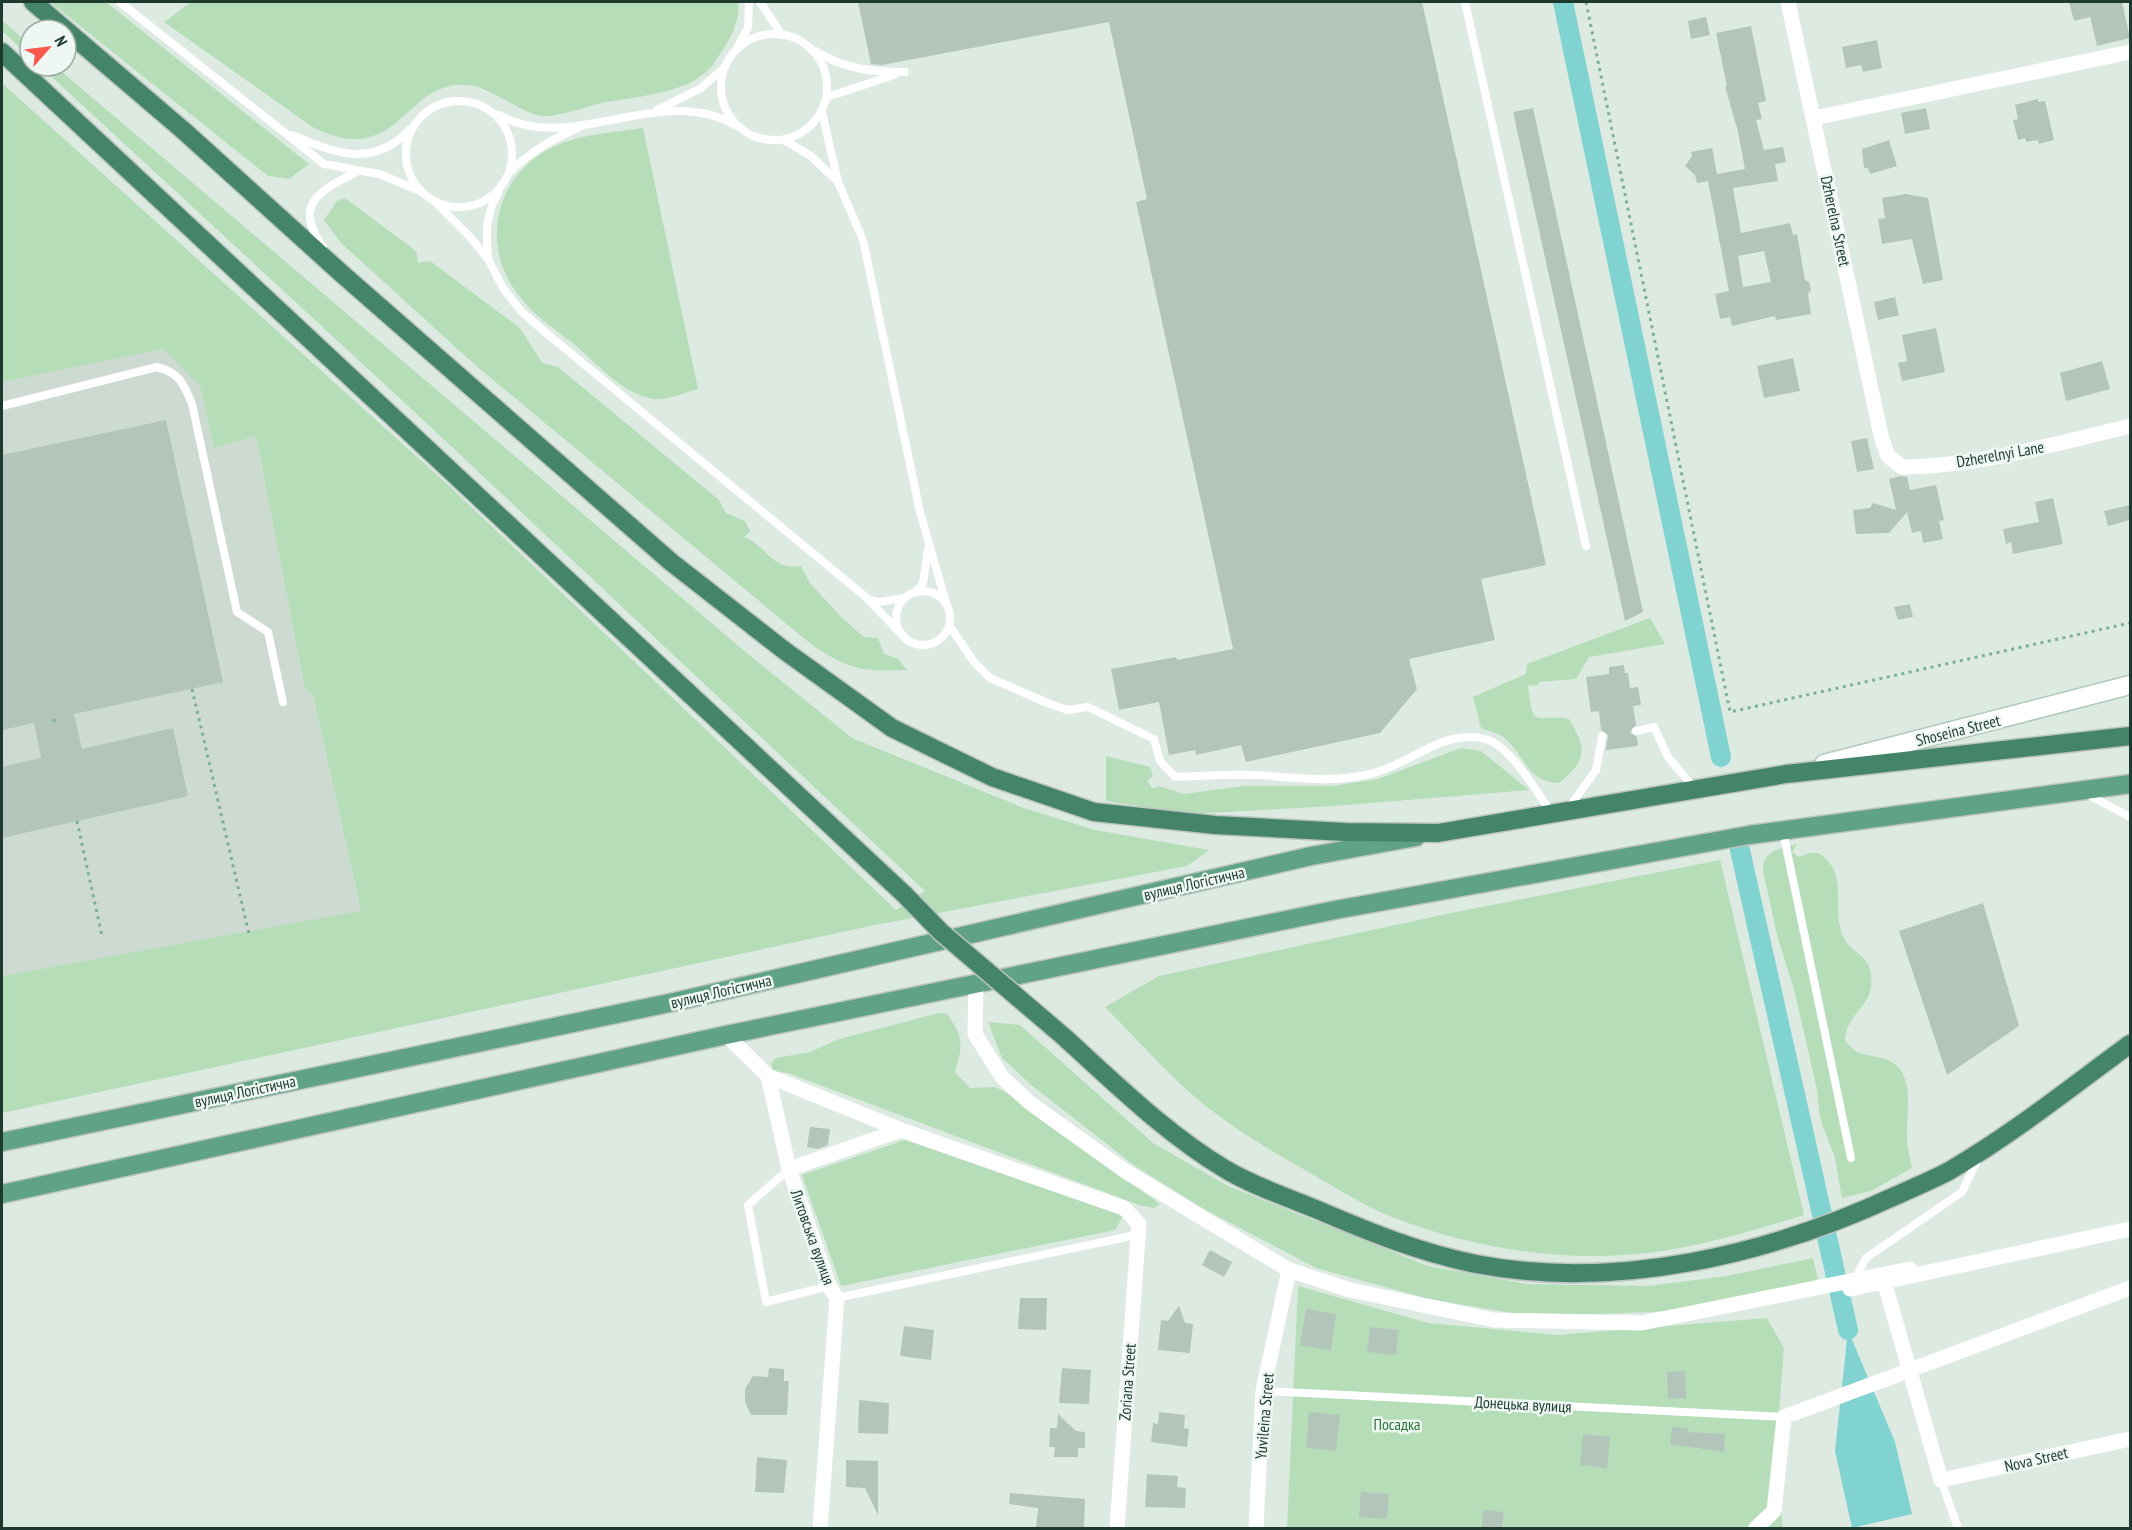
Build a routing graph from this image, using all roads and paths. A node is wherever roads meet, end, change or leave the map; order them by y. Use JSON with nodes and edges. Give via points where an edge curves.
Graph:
{"nodes":[{"id":1,"x":33,"y":2,"type":"edge"},
{"id":2,"x":120,"y":2,"type":"edge"},
{"id":3,"x":749,"y":2,"type":"edge"},
{"id":4,"x":760,"y":2,"type":"edge"},
{"id":5,"x":1465,"y":2,"type":"edge"},
{"id":6,"x":1586,"y":2,"type":"edge"},
{"id":7,"x":1788,"y":2,"type":"edge"},
{"id":8,"x":782,"y":34,"type":"junction"},
{"id":9,"x":812,"y":50,"type":"junction"},
{"id":10,"x":735,"y":51,"type":"junction"},
{"id":11,"x":2,"y":52,"type":"edge"},
{"id":12,"x":2130,"y":52,"type":"edge"},
{"id":13,"x":726,"y":65,"type":"junction"},
{"id":14,"x":827,"y":97,"type":"junction"},
{"id":15,"x":656,"y":111,"type":"junction"},
{"id":16,"x":492,"y":112,"type":"junction"},
{"id":17,"x":822,"y":112,"type":"junction"},
{"id":18,"x":1814,"y":118,"type":"junction"},
{"id":19,"x":416,"y":122,"type":"junction"},
{"id":20,"x":587,"y":125,"type":"junction"},
{"id":21,"x":739,"y":127,"type":"junction"},
{"id":22,"x":288,"y":134,"type":"junction"},
{"id":23,"x":784,"y":140,"type":"junction"},
{"id":24,"x":357,"y":172,"type":"junction"},
{"id":25,"x":510,"y":172,"type":"junction"},
{"id":26,"x":838,"y":182,"type":"junction"},
{"id":27,"x":502,"y":187,"type":"junction"},
{"id":28,"x":420,"y":191,"type":"junction"},
{"id":29,"x":435,"y":202,"type":"junction"},
{"id":30,"x":488,"y":259,"type":"junction"},
{"id":31,"x":341,"y":273,"type":"junction"},
{"id":32,"x":2,"y":406,"type":"edge"},
{"id":33,"x":2130,"y":426,"type":"edge"},
{"id":34,"x":1882,"y":440,"type":"joint"},
{"id":35,"x":1586,"y":546,"type":"dead end"},
{"id":36,"x":928,"y":548,"type":"junction"},
{"id":37,"x":912,"y":594,"type":"junction"},
{"id":38,"x":867,"y":598,"type":"junction"},
{"id":39,"x":947,"y":606,"type":"junction"},
{"id":40,"x":2130,"y":623,"type":"edge"},
{"id":41,"x":949,"y":625,"type":"junction"},
{"id":42,"x":902,"y":634,"type":"junction"},
{"id":43,"x":2130,"y":685,"type":"edge"},
{"id":44,"x":192,"y":689,"type":"dead end"},
{"id":45,"x":283,"y":702,"type":"dead end"},
{"id":46,"x":54,"y":719,"type":"dead end"},
{"id":47,"x":55,"y":725,"type":"dead end"},
{"id":48,"x":1636,"y":731,"type":"dead end"},
{"id":49,"x":1602,"y":736,"type":"dead end"},
{"id":50,"x":2130,"y":736,"type":"edge"},
{"id":51,"x":1786,"y":774,"type":"junction"},
{"id":52,"x":2130,"y":784,"type":"edge"},
{"id":53,"x":1693,"y":789,"type":"junction"},
{"id":54,"x":2078,"y":789,"type":"junction"},
{"id":55,"x":1559,"y":812,"type":"junction"},
{"id":56,"x":2130,"y":817,"type":"edge"},
{"id":57,"x":77,"y":821,"type":"dead end"},
{"id":58,"x":1783,"y":830,"type":"junction"},
{"id":59,"x":1438,"y":833,"type":"junction"},
{"id":60,"x":249,"y":934,"type":"dead end"},
{"id":61,"x":102,"y":936,"type":"dead end"},
{"id":62,"x":976,"y":984,"type":"junction"},
{"id":63,"x":726,"y":1035,"type":"junction"},
{"id":64,"x":2130,"y":1044,"type":"edge"},
{"id":65,"x":768,"y":1076,"type":"junction"},
{"id":66,"x":901,"y":1130,"type":"junction"},
{"id":67,"x":2,"y":1142,"type":"edge"},
{"id":68,"x":1984,"y":1148,"type":"junction"},
{"id":69,"x":1851,"y":1158,"type":"dead end"},
{"id":70,"x":789,"y":1169,"type":"junction"},
{"id":71,"x":2,"y":1194,"type":"edge"},
{"id":72,"x":2130,"y":1226,"type":"edge"},
{"id":73,"x":1136,"y":1235,"type":"junction"},
{"id":74,"x":1289,"y":1270,"type":"junction"},
{"id":75,"x":2130,"y":1288,"type":"edge"},
{"id":76,"x":1850,"y":1289,"type":"junction"},
{"id":77,"x":833,"y":1292,"type":"junction"},
{"id":78,"x":1263,"y":1391,"type":"junction"},
{"id":79,"x":1784,"y":1417,"type":"junction"},
{"id":80,"x":2130,"y":1439,"type":"edge"},
{"id":81,"x":1941,"y":1480,"type":"junction"},
{"id":82,"x":820,"y":1528,"type":"edge"},
{"id":83,"x":1117,"y":1528,"type":"edge"},
{"id":84,"x":1256,"y":1528,"type":"edge"},
{"id":85,"x":1756,"y":1528,"type":"edge"},
{"id":86,"x":1958,"y":1528,"type":"edge"}],
"edges":[{"from":1,"to":31,"type":"highway"},
{"from":2,"to":22,"type":"lane"},
{"from":3,"to":10,"type":"lane","via":[[748,28]]},
{"from":4,"to":8,"type":"lane"},
{"from":5,"to":35,"type":"lane"},
{"from":6,"to":40,"type":"path","via":[[1730,712]]},
{"from":7,"to":18,"type":"street","name":"Dzherelna Street"},
{"from":8,"to":9,"type":"lane"},
{"from":8,"to":10,"type":"lane","via":[[749,40]]},
{"from":9,"to":14,"type":"lane","via":[[822,64]]},
{"from":9,"to":14,"type":"lane","via":[[844,66],[873,72],[905,72]]},
{"from":10,"to":13,"type":"lane"},
{"from":11,"to":68,"type":"highway","bridge":true,"via":[[941,932],[1166,1128],[1226,1170],[1371,1233],[1426,1252],[1478,1264],[1558,1273],[1643,1269],[1719,1257],[1785,1238],[1851,1217],[1948,1172]]},
{"from":12,"to":18,"type":"street"},
{"from":13,"to":15,"type":"lane","via":[[700,88]]},
{"from":13,"to":21,"type":"lane","via":[[722,99]]},
{"from":14,"to":17,"type":"lane"},
{"from":15,"to":20,"type":"lane"},
{"from":15,"to":21,"type":"lane","via":[[704,112]]},
{"from":16,"to":19,"type":"lane","via":[[461,100],[445,102]]},
{"from":16,"to":20,"type":"lane","via":[[537,128]]},
{"from":16,"to":25,"type":"lane","via":[[511,139]]},
{"from":17,"to":23,"type":"lane","via":[[806,130]]},
{"from":17,"to":26,"type":"lane"},
{"from":18,"to":34,"type":"street","name":"Dzherelna Street"},
{"from":19,"to":22,"type":"lane","via":[[398,142],[382,150],[350,155]]},
{"from":19,"to":28,"type":"lane","via":[[408,139],[406,157],[410,175]]},
{"from":20,"to":25,"type":"lane","via":[[548,141]]},
{"from":21,"to":23,"type":"lane","via":[[752,136]]},
{"from":22,"to":24,"type":"lane","via":[[324,164]]},
{"from":23,"to":26,"type":"lane","via":[[811,156]]},
{"from":24,"to":28,"type":"lane","via":[[380,174]]},
{"from":24,"to":31,"type":"lane","via":[[320,191],[311,204],[309,216],[312,232]]},
{"from":25,"to":27,"type":"lane"},
{"from":26,"to":36,"type":"lane","via":[[862,240]]},
{"from":27,"to":29,"type":"lane","via":[[471,206]]},
{"from":27,"to":30,"type":"lane","via":[[489,208]]},
{"from":28,"to":29,"type":"lane"},
{"from":29,"to":30,"type":"lane"},
{"from":30,"to":38,"type":"lane","via":[[503,288],[544,333]]},
{"from":31,"to":59,"type":"highway","via":[[671,562],[892,728],[992,777],[1094,812],[1226,826]]},
{"from":32,"to":45,"type":"lane","via":[[157,368],[170,370],[184,382],[237,612],[268,632]]},
{"from":33,"to":34,"type":"street","name":"Dzherelnyi Lane","via":[[2048,446],[1925,467],[1902,467],[1888,456]]},
{"from":36,"to":37,"type":"lane","via":[[923,584]]},
{"from":36,"to":39,"type":"lane"},
{"from":37,"to":38,"type":"lane","via":[[895,602],[879,603]]},
{"from":37,"to":39,"type":"lane","via":[[934,594]]},
{"from":37,"to":42,"type":"lane","via":[[901,603],[896,619]]},
{"from":38,"to":42,"type":"lane"},
{"from":39,"to":41,"type":"lane"},
{"from":41,"to":42,"type":"lane","via":[[933,643],[916,644]]},
{"from":41,"to":55,"type":"lane","via":[[990,678],[1068,710],[1088,707],[1154,739],[1160,761],[1175,777],[1269,776],[1301,780],[1372,774],[1467,735],[1488,740],[1511,758]]},
{"from":43,"to":51,"type":"main road","name":"Shoseina Street"},
{"from":44,"to":60,"type":"path"},
{"from":46,"to":47,"type":"path"},
{"from":48,"to":53,"type":"lane","via":[[1654,727],[1668,757]]},
{"from":49,"to":55,"type":"lane","via":[[1596,770]]},
{"from":50,"to":51,"type":"highway"},
{"from":51,"to":53,"type":"highway"},
{"from":52,"to":54,"type":"main road"},
{"from":53,"to":55,"type":"highway"},
{"from":54,"to":56,"type":"lane"},
{"from":54,"to":58,"type":"main road"},
{"from":55,"to":59,"type":"highway"},
{"from":57,"to":61,"type":"path"},
{"from":58,"to":62,"type":"main road","via":[[1335,910]]},
{"from":58,"to":69,"type":"lane"},
{"from":59,"to":67,"type":"main road","name":"вулиця Логістична","via":[[1311,856],[674,1002]]},
{"from":62,"to":63,"type":"main road"},
{"from":62,"to":74,"type":"street","via":[[975,1034],[1002,1077],[1030,1103],[1125,1171]]},
{"from":63,"to":65,"type":"street"},
{"from":63,"to":71,"type":"main road"},
{"from":64,"to":68,"type":"highway"},
{"from":65,"to":66,"type":"street"},
{"from":65,"to":70,"type":"street","name":"Литовська вулиця"},
{"from":66,"to":70,"type":"street"},
{"from":66,"to":73,"type":"street","via":[[1124,1208],[1139,1224]]},
{"from":68,"to":76,"type":"lane","via":[[1962,1192],[1866,1258]]},
{"from":70,"to":77,"type":"street","name":"Литовська вулиця"},
{"from":70,"to":77,"type":"lane","via":[[747,1205],[766,1302]]},
{"from":72,"to":74,"type":"street","via":[[1642,1323],[1494,1320],[1350,1290]]},
{"from":72,"to":76,"type":"street","bridge":true},
{"from":73,"to":77,"type":"lane"},
{"from":73,"to":83,"type":"street","name":"Zoriana Street"},
{"from":74,"to":78,"type":"street","name":"Yuvileina Street"},
{"from":75,"to":79,"type":"street"},
{"from":76,"to":81,"type":"street","bridge":true,"via":[[1884,1281]]},
{"from":77,"to":82,"type":"street","name":"Литовська вулиця"},
{"from":78,"to":79,"type":"lane","name":"Донецька вулиця"},
{"from":78,"to":84,"type":"street","name":"Yuvileina Street"},
{"from":79,"to":85,"type":"street","via":[[1774,1511]]},
{"from":80,"to":81,"type":"street","name":"Nova Street"},
{"from":81,"to":86,"type":"lane"}]}
